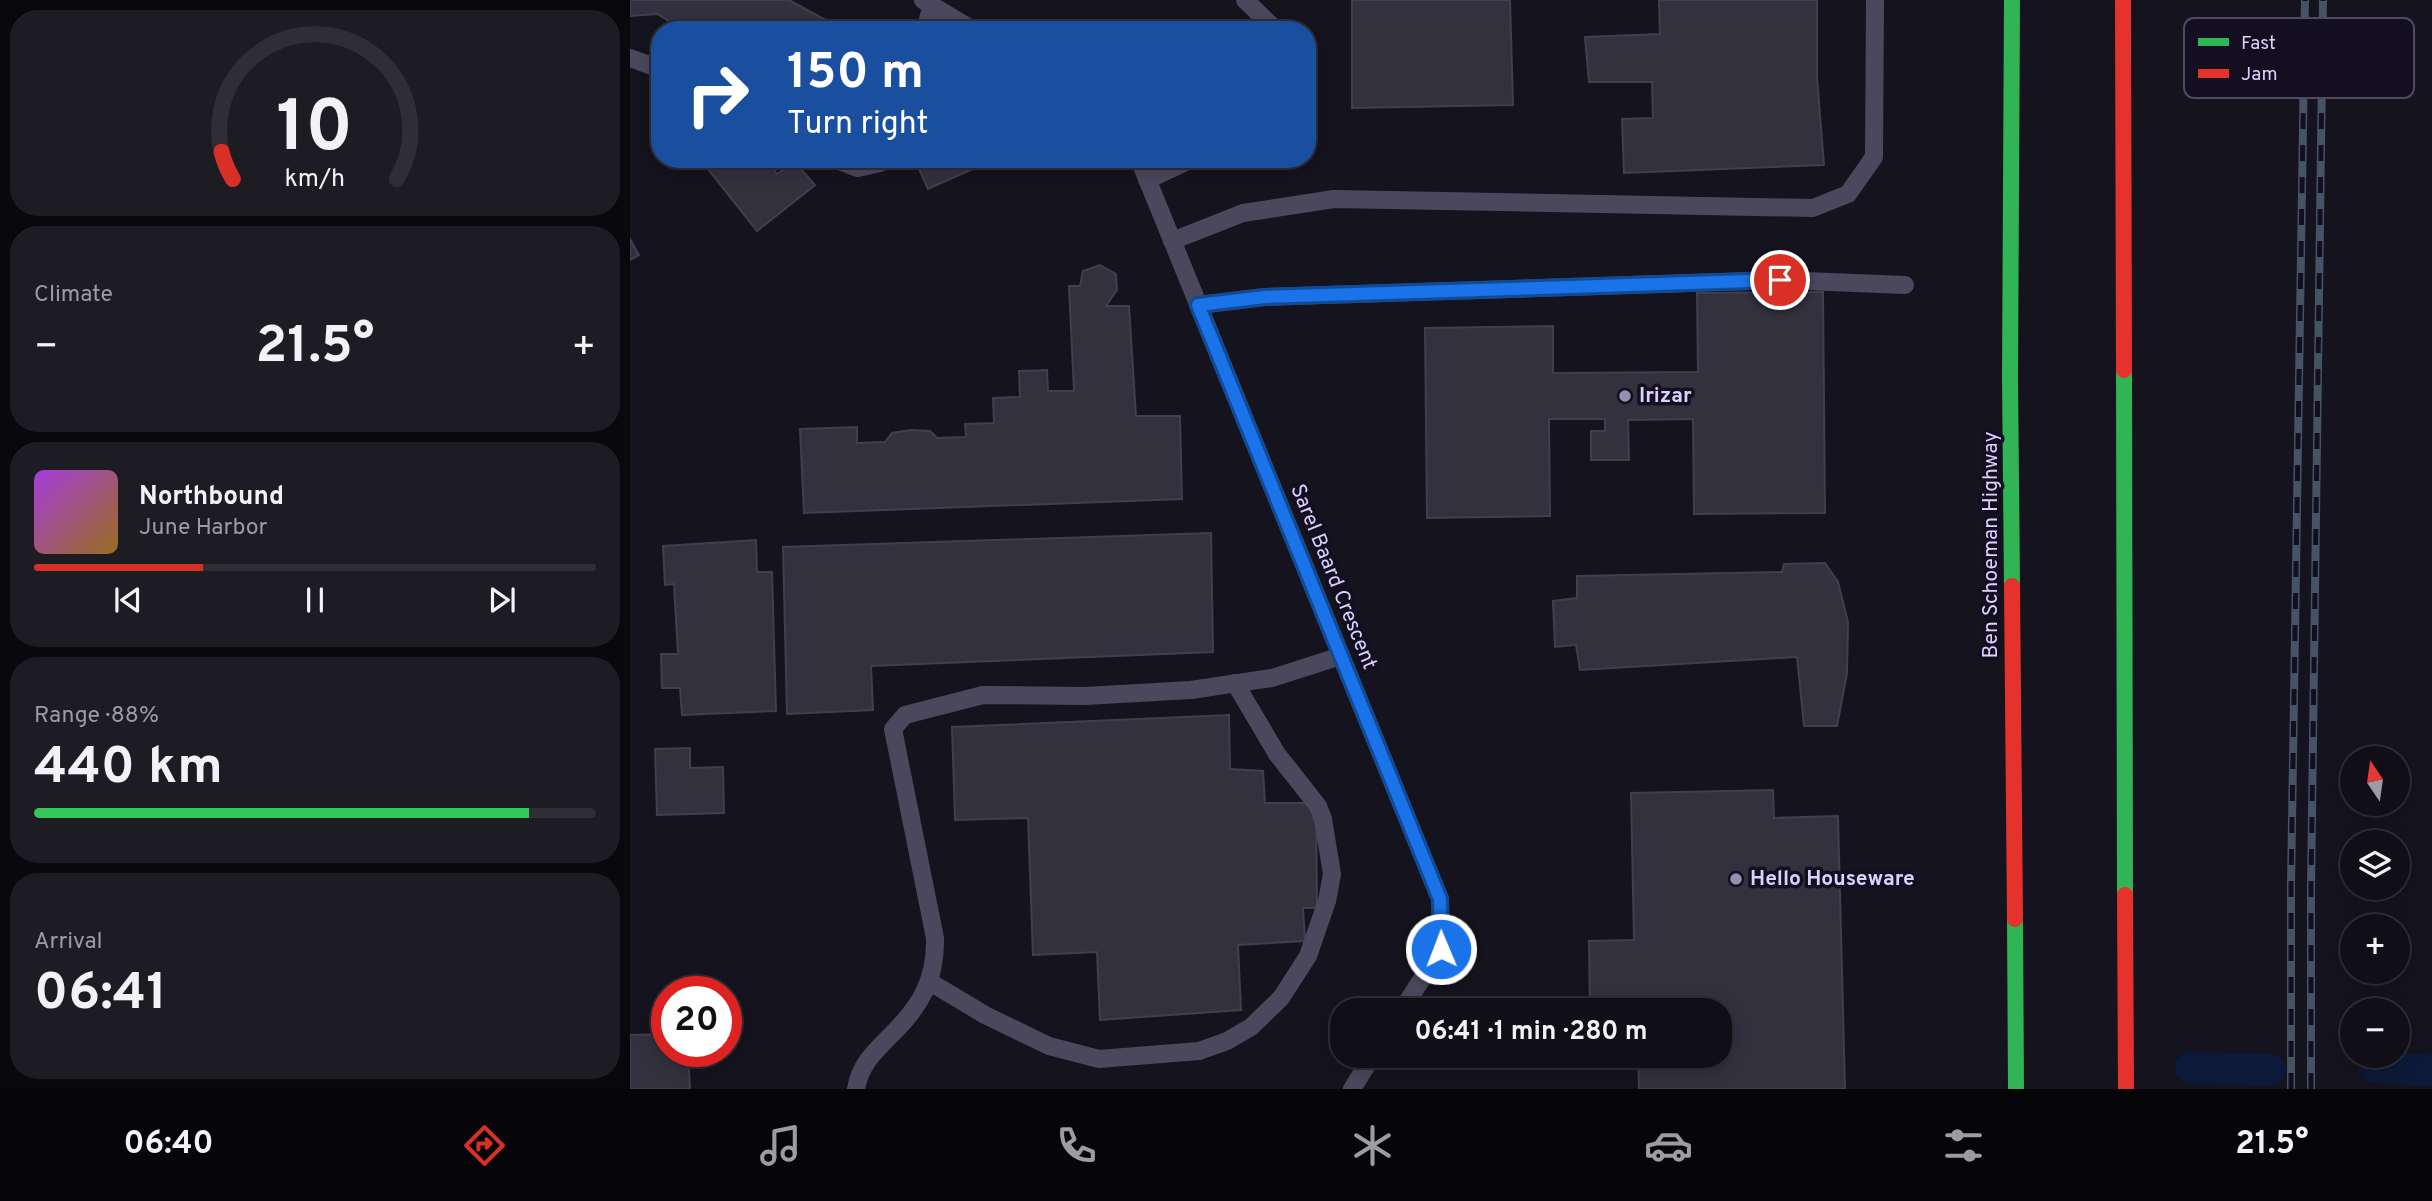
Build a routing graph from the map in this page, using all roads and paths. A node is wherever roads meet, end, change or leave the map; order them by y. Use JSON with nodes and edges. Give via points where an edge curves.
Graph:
{"nodes":[{"id":1,"x":1245,"y":0,"type":"edge"},
{"id":2,"x":1875,"y":0,"type":"edge"},
{"id":3,"x":1999,"y":0,"type":"edge"},
{"id":4,"x":2012,"y":0,"type":"edge"},
{"id":5,"x":2123,"y":0,"type":"edge"},
{"id":6,"x":928,"y":3,"type":"edge"},
{"id":7,"x":926,"y":21,"type":"edge"},
{"id":8,"x":958,"y":21,"type":"edge"},
{"id":9,"x":1267,"y":21,"type":"edge"},
{"id":10,"x":630,"y":58,"type":"edge"},
{"id":11,"x":651,"y":66,"type":"edge"},
{"id":12,"x":1142,"y":168,"type":"edge"},
{"id":13,"x":1173,"y":168,"type":"edge"},
{"id":14,"x":1147,"y":180,"type":"junction"},
{"id":15,"x":1172,"y":241,"type":"junction"},
{"id":16,"x":1905,"y":285,"type":"dead end"},
{"id":17,"x":1198,"y":305,"type":"junction"},
{"id":18,"x":2010,"y":377,"type":"junction"},
{"id":19,"x":1341,"y":656,"type":"junction"},
{"id":20,"x":1235,"y":684,"type":"junction"},
{"id":21,"x":930,"y":982,"type":"junction"},
{"id":22,"x":1410,"y":998,"type":"edge"},
{"id":23,"x":1365,"y":1068,"type":"edge"},
{"id":24,"x":856,"y":1089,"type":"edge"},
{"id":25,"x":1352,"y":1089,"type":"edge"},
{"id":26,"x":2016,"y":1089,"type":"edge"},
{"id":27,"x":2126,"y":1089,"type":"edge"}],
"edges":[{"from":1,"to":9,"type":"lane"},
{"from":2,"to":15,"type":"lane","via":[[1874,157],[1848,194],[1813,208],[1334,199],[1243,213]]},
{"from":3,"to":18,"type":"highway"},
{"from":4,"to":18,"type":"highway","name":"Ben Schoeman Highway"},
{"from":5,"to":27,"type":"highway"},
{"from":6,"to":7,"type":"lane"},
{"from":6,"to":8,"type":"lane"},
{"from":10,"to":11,"type":"lane"},
{"from":12,"to":14,"type":"lane","name":"Sarel Baard Crescent"},
{"from":13,"to":14,"type":"lane"},
{"from":14,"to":15,"type":"lane","name":"Sarel Baard Crescent"},
{"from":15,"to":17,"type":"lane","name":"Sarel Baard Crescent"},
{"from":16,"to":17,"type":"lane","via":[[1780,280],[1265,297]]},
{"from":17,"to":19,"type":"lane","name":"Sarel Baard Crescent"},
{"from":18,"to":26,"type":"highway","name":"Ben Schoeman Highway"},
{"from":19,"to":20,"type":"lane","via":[[1272,678]]},
{"from":19,"to":22,"type":"lane","name":"Sarel Baard Crescent","via":[[1440,899],[1441,949]]},
{"from":20,"to":21,"type":"lane","via":[[1085,696],[983,695],[905,715],[893,729],[935,938],[936,961]]},
{"from":20,"to":21,"type":"lane","via":[[1277,754],[1318,806],[1332,874],[1308,956],[1281,998],[1251,1027],[1199,1051],[1099,1059],[1049,1046]]},
{"from":21,"to":24,"type":"lane","via":[[920,1001],[870,1055]]},
{"from":23,"to":25,"type":"lane"}]}
